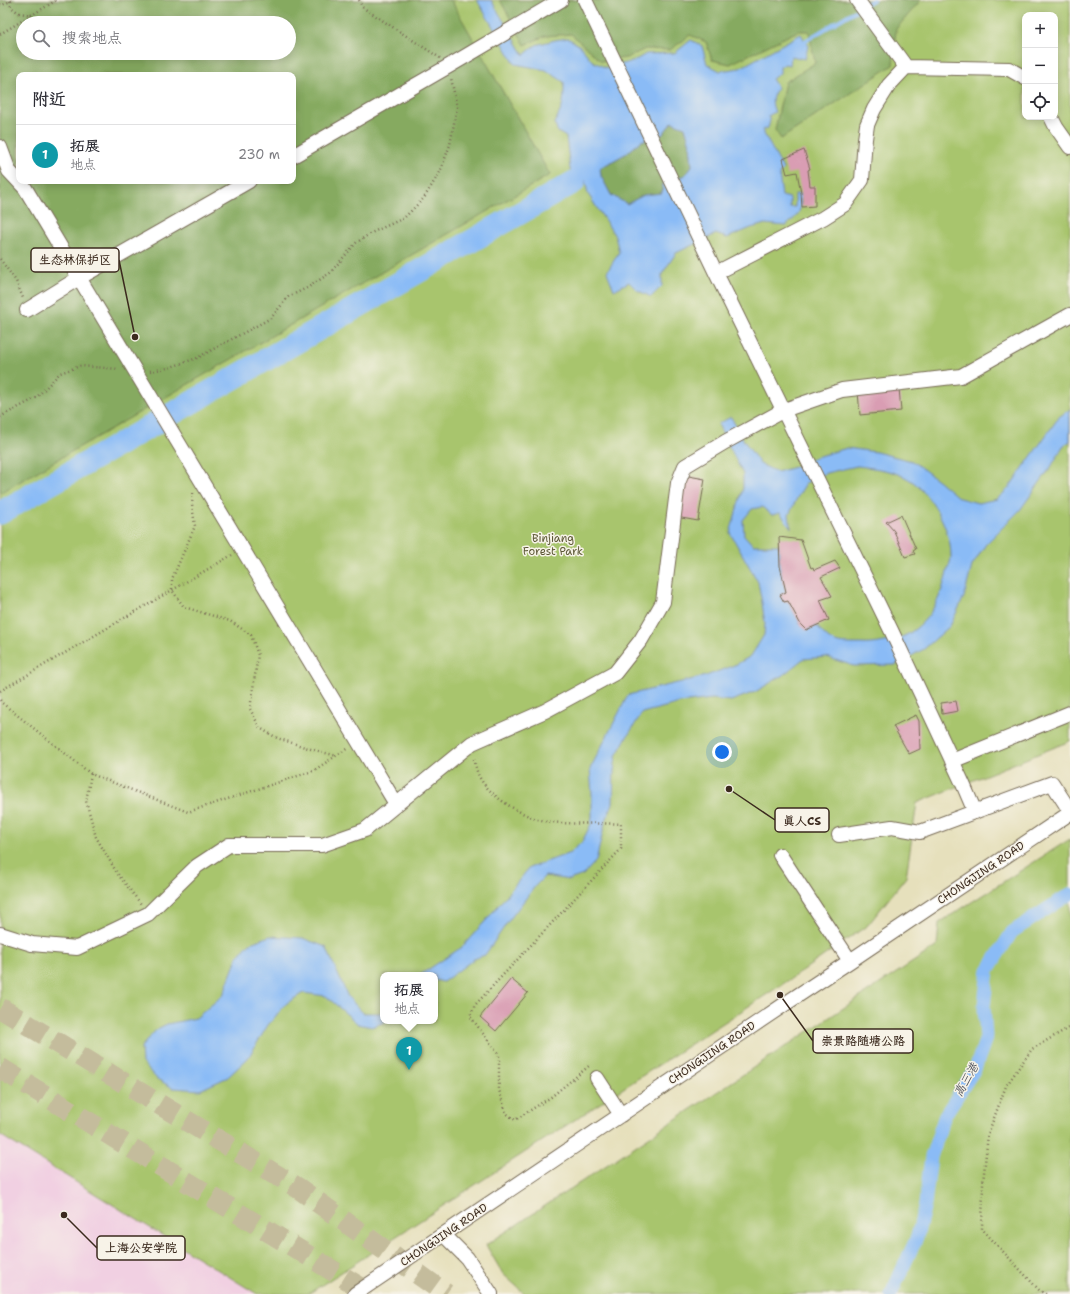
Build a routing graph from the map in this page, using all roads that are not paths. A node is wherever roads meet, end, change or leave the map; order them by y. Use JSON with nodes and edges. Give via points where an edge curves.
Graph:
{"nodes":[{"id":1,"x":561,"y":0,"type":"edge"},
{"id":2,"x":585,"y":0,"type":"edge"},
{"id":3,"x":857,"y":0,"type":"edge"},
{"id":4,"x":906,"y":67,"type":"junction"},
{"id":5,"x":1022,"y":76,"type":"edge"},
{"id":6,"x":1052,"y":120,"type":"edge"},
{"id":7,"x":0,"y":147,"type":"edge"},
{"id":8,"x":1070,"y":147,"type":"edge"},
{"id":9,"x":296,"y":154,"type":"edge"},
{"id":10,"x":16,"y":178,"type":"edge"},
{"id":11,"x":21,"y":184,"type":"edge"},
{"id":12,"x":244,"y":184,"type":"edge"},
{"id":13,"x":716,"y":273,"type":"junction"},
{"id":14,"x":79,"y":278,"type":"junction"},
{"id":15,"x":27,"y":310,"type":"road end"},
{"id":16,"x":1070,"y":315,"type":"edge"},
{"id":17,"x":784,"y":410,"type":"junction"},
{"id":18,"x":1070,"y":713,"type":"edge"},
{"id":19,"x":952,"y":761,"type":"junction"},
{"id":20,"x":396,"y":804,"type":"junction"},
{"id":21,"x":975,"y":812,"type":"junction"},
{"id":22,"x":1070,"y":812,"type":"edge"},
{"id":23,"x":839,"y":835,"type":"dead end"},
{"id":24,"x":780,"y":854,"type":"dead end"},
{"id":25,"x":0,"y":934,"type":"edge"},
{"id":26,"x":850,"y":961,"type":"junction"},
{"id":27,"x":597,"y":1078,"type":"dead end"},
{"id":28,"x":621,"y":1115,"type":"junction"},
{"id":29,"x":444,"y":1235,"type":"junction"},
{"id":30,"x":355,"y":1294,"type":"edge"},
{"id":31,"x":491,"y":1294,"type":"edge"}],
"edges":[{"from":1,"to":9,"type":"street"},
{"from":2,"to":13,"type":"street"},
{"from":3,"to":4,"type":"street"},
{"from":4,"to":5,"type":"street","via":[[1009,69]]},
{"from":4,"to":13,"type":"street","via":[[889,85],[874,109],[867,125],[862,180],[845,204]]},
{"from":6,"to":8,"type":"street"},
{"from":7,"to":10,"type":"street","via":[[9,170]]},
{"from":11,"to":14,"type":"street"},
{"from":12,"to":14,"type":"street"},
{"from":13,"to":17,"type":"street"},
{"from":14,"to":15,"type":"street"},
{"from":14,"to":20,"type":"street"},
{"from":16,"to":17,"type":"street","via":[[961,376],[842,390]]},
{"from":17,"to":19,"type":"street"},
{"from":17,"to":20,"type":"street","via":[[685,466],[678,482],[663,602],[641,640],[615,673],[545,711],[470,745]]},
{"from":18,"to":19,"type":"street"},
{"from":19,"to":21,"type":"street"},
{"from":20,"to":25,"type":"street","via":[[365,830],[322,845],[229,845],[197,866],[148,914],[77,948],[32,944]]},
{"from":21,"to":22,"type":"street","via":[[1052,783]]},
{"from":21,"to":23,"type":"street","via":[[920,832],[892,827]]},
{"from":22,"to":26,"type":"street","name":"CHONGJING ROAD"},
{"from":24,"to":26,"type":"street"},
{"from":26,"to":28,"type":"street","name":"CHONGJING ROAD"},
{"from":27,"to":28,"type":"street"},
{"from":28,"to":29,"type":"street","name":"CHONGJING ROAD"},
{"from":29,"to":30,"type":"street","name":"CHONGJING ROAD"},
{"from":29,"to":31,"type":"street","via":[[468,1258]]}]}
